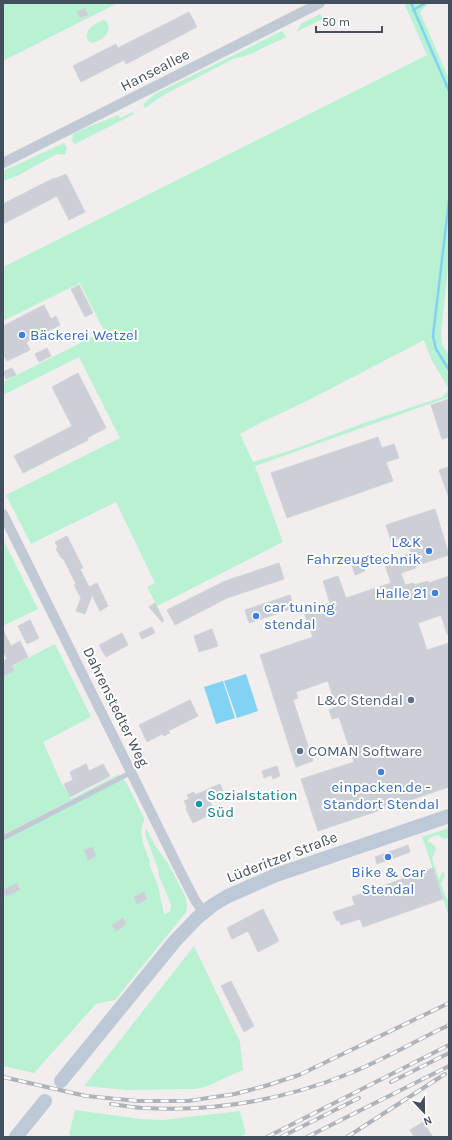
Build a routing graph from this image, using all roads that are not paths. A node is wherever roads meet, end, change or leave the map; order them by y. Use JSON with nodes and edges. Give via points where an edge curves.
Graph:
{"nodes":[{"id":1,"x":320,"y":3,"type":"edge"},
{"id":2,"x":3,"y":163,"type":"edge"},
{"id":3,"x":3,"y":514,"type":"edge"},
{"id":4,"x":132,"y":772,"type":"junction"},
{"id":5,"x":449,"y":816,"type":"edge"},
{"id":6,"x":3,"y":838,"type":"edge"},
{"id":7,"x":203,"y":912,"type":"junction"},
{"id":8,"x":61,"y":1081,"type":"dead end"},
{"id":9,"x":45,"y":1101,"type":"dead end"},
{"id":10,"x":16,"y":1137,"type":"edge"}],
"edges":[{"from":1,"to":2,"type":"street","name":"Hanseallee"},
{"from":3,"to":4,"type":"street","name":"Dahrenstedter Weg"},
{"from":4,"to":6,"type":"lane"},
{"from":4,"to":7,"type":"street","name":"Dahrenstedter Weg"},
{"from":5,"to":7,"type":"main road","name":"Lüderitzer Straße","via":[[276,875],[228,896]]},
{"from":7,"to":8,"type":"main road","name":"Lüderitzer Straße","via":[[175,941]]},
{"from":9,"to":10,"type":"main road"}]}
